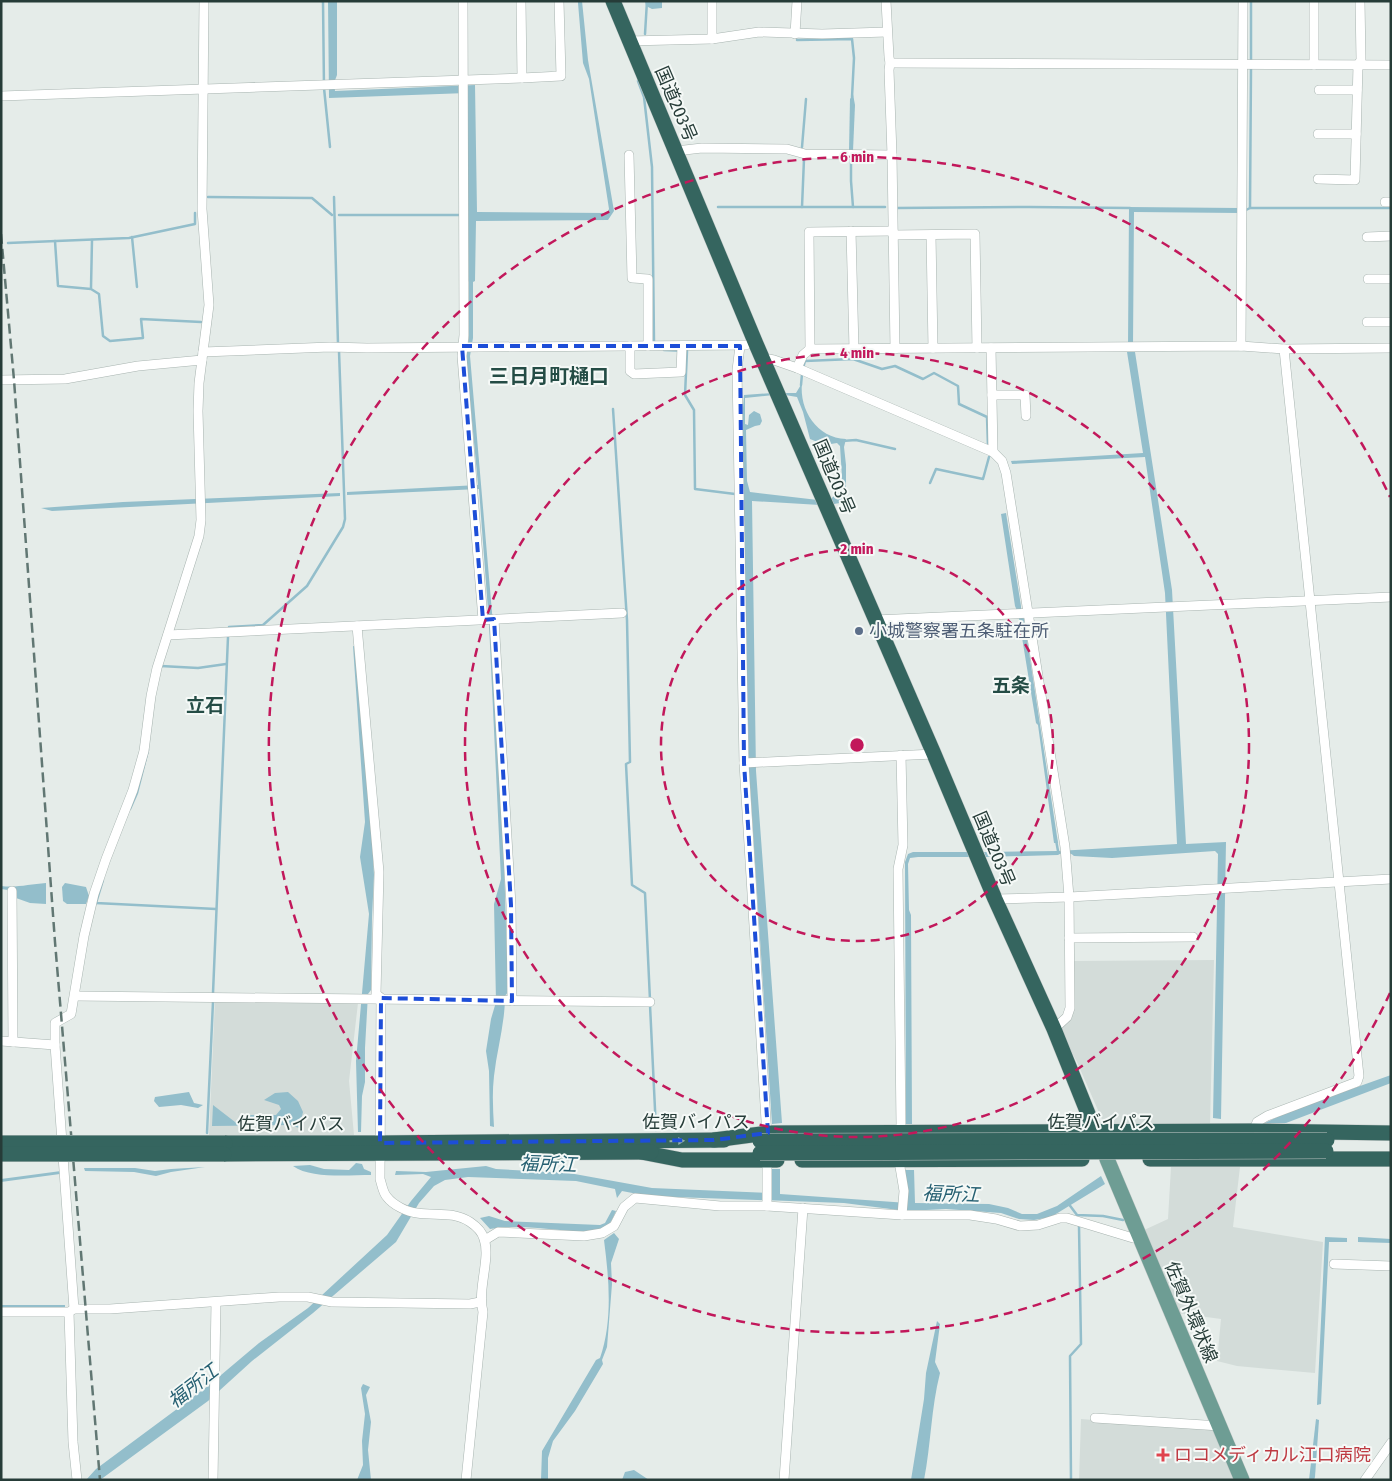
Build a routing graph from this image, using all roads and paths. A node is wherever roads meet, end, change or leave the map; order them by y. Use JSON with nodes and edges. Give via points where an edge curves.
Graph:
{"nodes":[{"id":1,"x":204,"y":1,"type":"edge"},
{"id":2,"x":463,"y":1,"type":"edge"},
{"id":3,"x":521,"y":1,"type":"edge"},
{"id":4,"x":559,"y":1,"type":"edge"},
{"id":5,"x":613,"y":1,"type":"edge"},
{"id":6,"x":712,"y":1,"type":"edge"},
{"id":7,"x":797,"y":1,"type":"edge"},
{"id":8,"x":886,"y":1,"type":"edge"},
{"id":9,"x":1243,"y":1,"type":"edge"},
{"id":10,"x":1314,"y":1,"type":"edge"},
{"id":11,"x":1360,"y":1,"type":"edge"},
{"id":12,"x":887,"y":32,"type":"junction"},
{"id":13,"x":795,"y":34,"type":"junction"},
{"id":14,"x":712,"y":39,"type":"junction"},
{"id":15,"x":629,"y":42,"type":"junction"},
{"id":16,"x":890,"y":63,"type":"junction"},
{"id":17,"x":1243,"y":64,"type":"junction"},
{"id":18,"x":1314,"y":65,"type":"junction"},
{"id":19,"x":1358,"y":65,"type":"junction"},
{"id":20,"x":1391,"y":65,"type":"edge"},
{"id":21,"x":522,"y":78,"type":"junction"},
{"id":22,"x":463,"y":80,"type":"junction"},
{"id":23,"x":203,"y":89,"type":"junction"},
{"id":24,"x":1320,"y":90,"type":"dead end"},
{"id":25,"x":1357,"y":90,"type":"junction"},
{"id":26,"x":1,"y":96,"type":"edge"},
{"id":27,"x":1318,"y":134,"type":"dead end"},
{"id":28,"x":1356,"y":134,"type":"junction"},
{"id":29,"x":676,"y":151,"type":"junction"},
{"id":30,"x":629,"y":154,"type":"dead end"},
{"id":31,"x":892,"y":155,"type":"junction"},
{"id":32,"x":1318,"y":180,"type":"dead end"},
{"id":33,"x":851,"y":231,"type":"junction"},
{"id":34,"x":893,"y":233,"type":"junction"},
{"id":35,"x":931,"y":235,"type":"junction"},
{"id":36,"x":1391,"y":236,"type":"edge"},
{"id":37,"x":1367,"y":237,"type":"dead end"},
{"id":38,"x":1368,"y":279,"type":"dead end"},
{"id":39,"x":1391,"y":279,"type":"edge"},
{"id":40,"x":1367,"y":322,"type":"dead end"},
{"id":41,"x":1391,"y":322,"type":"edge"},
{"id":42,"x":756,"y":344,"type":"junction"},
{"id":43,"x":462,"y":346,"type":"junction"},
{"id":44,"x":630,"y":346,"type":"junction"},
{"id":45,"x":648,"y":346,"type":"junction"},
{"id":46,"x":740,"y":346,"type":"junction"},
{"id":47,"x":1241,"y":346,"type":"junction"},
{"id":48,"x":810,"y":348,"type":"junction"},
{"id":49,"x":933,"y":348,"type":"junction"},
{"id":50,"x":977,"y":348,"type":"junction"},
{"id":51,"x":991,"y":348,"type":"junction"},
{"id":52,"x":1391,"y":348,"type":"edge"},
{"id":53,"x":854,"y":349,"type":"junction"},
{"id":54,"x":895,"y":349,"type":"junction"},
{"id":55,"x":1284,"y":349,"type":"junction"},
{"id":56,"x":682,"y":350,"type":"junction"},
{"id":57,"x":202,"y":356,"type":"junction"},
{"id":58,"x":763,"y":358,"type":"junction"},
{"id":59,"x":797,"y":368,"type":"junction"},
{"id":60,"x":1,"y":380,"type":"edge"},
{"id":61,"x":992,"y":395,"type":"junction"},
{"id":62,"x":1026,"y":416,"type":"dead end"},
{"id":63,"x":993,"y":452,"type":"junction"},
{"id":64,"x":1391,"y":598,"type":"edge"},
{"id":65,"x":1309,"y":601,"type":"junction"},
{"id":66,"x":622,"y":613,"type":"dead end"},
{"id":67,"x":1027,"y":613,"type":"junction"},
{"id":68,"x":494,"y":619,"type":"junction"},
{"id":69,"x":483,"y":620,"type":"junction"},
{"id":70,"x":875,"y":620,"type":"junction"},
{"id":71,"x":357,"y":626,"type":"junction"},
{"id":72,"x":168,"y":635,"type":"junction"},
{"id":73,"x":934,"y":754,"type":"junction"},
{"id":74,"x":901,"y":755,"type":"junction"},
{"id":75,"x":744,"y":763,"type":"junction"},
{"id":76,"x":1391,"y":879,"type":"edge"},
{"id":77,"x":1338,"y":882,"type":"junction"},
{"id":78,"x":12,"y":891,"type":"dead end"},
{"id":79,"x":1069,"y":897,"type":"junction"},
{"id":80,"x":995,"y":899,"type":"junction"},
{"id":81,"x":1193,"y":937,"type":"dead end"},
{"id":82,"x":1069,"y":938,"type":"junction"},
{"id":83,"x":75,"y":996,"type":"junction"},
{"id":84,"x":381,"y":998,"type":"junction"},
{"id":85,"x":509,"y":1001,"type":"junction"},
{"id":86,"x":650,"y":1002,"type":"dead end"},
{"id":87,"x":1054,"y":1030,"type":"junction"},
{"id":88,"x":1,"y":1041,"type":"edge"},
{"id":89,"x":12,"y":1042,"type":"junction"},
{"id":90,"x":55,"y":1045,"type":"junction"},
{"id":91,"x":1254,"y":1131,"type":"junction"},
{"id":92,"x":1095,"y":1132,"type":"junction"},
{"id":93,"x":899,"y":1133,"type":"junction"},
{"id":94,"x":1391,"y":1133,"type":"edge"},
{"id":95,"x":1391,"y":1140,"type":"edge"},
{"id":96,"x":1,"y":1143,"type":"edge"},
{"id":97,"x":764,"y":1146,"type":"junction"},
{"id":98,"x":1326,"y":1146,"type":"junction"},
{"id":99,"x":224,"y":1148,"type":"junction"},
{"id":100,"x":380,"y":1149,"type":"junction"},
{"id":101,"x":1391,"y":1152,"type":"edge"},
{"id":102,"x":1,"y":1154,"type":"edge"},
{"id":103,"x":1107,"y":1159,"type":"junction"},
{"id":104,"x":1391,"y":1159,"type":"edge"},
{"id":105,"x":899,"y":1161,"type":"junction"},
{"id":106,"x":767,"y":1206,"type":"junction"},
{"id":107,"x":803,"y":1208,"type":"junction"},
{"id":108,"x":902,"y":1215,"type":"junction"},
{"id":109,"x":1139,"y":1236,"type":"junction"},
{"id":110,"x":485,"y":1240,"type":"junction"},
{"id":111,"x":1334,"y":1264,"type":"dead end"},
{"id":112,"x":1391,"y":1266,"type":"edge"},
{"id":113,"x":216,"y":1302,"type":"junction"},
{"id":114,"x":480,"y":1302,"type":"junction"},
{"id":115,"x":72,"y":1311,"type":"junction"},
{"id":116,"x":1,"y":1312,"type":"edge"},
{"id":117,"x":1095,"y":1418,"type":"dead end"},
{"id":118,"x":1220,"y":1426,"type":"junction"},
{"id":119,"x":1391,"y":1443,"type":"edge"},
{"id":120,"x":77,"y":1480,"type":"edge"},
{"id":121,"x":213,"y":1480,"type":"edge"},
{"id":122,"x":466,"y":1480,"type":"edge"},
{"id":123,"x":784,"y":1480,"type":"edge"},
{"id":124,"x":1242,"y":1480,"type":"edge"},
{"id":125,"x":1365,"y":1480,"type":"edge"}],
"edges":[{"from":1,"to":23,"type":"street"},
{"from":2,"to":22,"type":"street"},
{"from":3,"to":21,"type":"street"},
{"from":4,"to":21,"type":"street","via":[[561,76]]},
{"from":5,"to":15,"type":"highway","name":"国道203号"},
{"from":6,"to":14,"type":"street"},
{"from":7,"to":13,"type":"street"},
{"from":8,"to":12,"type":"street"},
{"from":9,"to":17,"type":"street"},
{"from":10,"to":18,"type":"street"},
{"from":11,"to":19,"type":"street","via":[[1361,60]]},
{"from":12,"to":13,"type":"street"},
{"from":12,"to":16,"type":"street"},
{"from":13,"to":14,"type":"street","via":[[759,32]]},
{"from":14,"to":15,"type":"street"},
{"from":15,"to":29,"type":"highway","name":"国道203号"},
{"from":16,"to":17,"type":"street"},
{"from":16,"to":31,"type":"street"},
{"from":17,"to":18,"type":"street"},
{"from":17,"to":47,"type":"street"},
{"from":18,"to":19,"type":"street"},
{"from":19,"to":20,"type":"street"},
{"from":19,"to":25,"type":"street"},
{"from":21,"to":22,"type":"street"},
{"from":22,"to":23,"type":"street"},
{"from":22,"to":43,"type":"street"},
{"from":23,"to":26,"type":"street"},
{"from":23,"to":57,"type":"street","via":[[202,209],[208,305]]},
{"from":24,"to":25,"type":"street"},
{"from":25,"to":28,"type":"street"},
{"from":27,"to":28,"type":"street"},
{"from":28,"to":32,"type":"street","via":[[1355,180]]},
{"from":29,"to":31,"type":"street","via":[[702,148],[787,149],[805,154]]},
{"from":29,"to":42,"type":"highway","name":"国道203号"},
{"from":30,"to":45,"type":"street","via":[[632,278],[648,279]]},
{"from":31,"to":34,"type":"street"},
{"from":33,"to":34,"type":"street"},
{"from":33,"to":48,"type":"street","via":[[809,232]]},
{"from":33,"to":53,"type":"street"},
{"from":34,"to":35,"type":"street"},
{"from":34,"to":54,"type":"street"},
{"from":35,"to":49,"type":"street"},
{"from":35,"to":50,"type":"street","via":[[975,234]]},
{"from":36,"to":37,"type":"street"},
{"from":38,"to":39,"type":"street"},
{"from":40,"to":41,"type":"street"},
{"from":42,"to":46,"type":"street"},
{"from":42,"to":58,"type":"highway","name":"国道203号"},
{"from":43,"to":44,"type":"street"},
{"from":43,"to":57,"type":"street","via":[[330,347]]},
{"from":43,"to":69,"type":"street"},
{"from":44,"to":45,"type":"street"},
{"from":44,"to":56,"type":"street","via":[[630,371],[634,374],[681,372]]},
{"from":45,"to":56,"type":"street"},
{"from":46,"to":56,"type":"street"},
{"from":46,"to":75,"type":"street","via":[[737,370]]},
{"from":47,"to":51,"type":"street"},
{"from":47,"to":55,"type":"street"},
{"from":48,"to":53,"type":"street"},
{"from":48,"to":59,"type":"street"},
{"from":49,"to":50,"type":"street"},
{"from":49,"to":54,"type":"street"},
{"from":50,"to":51,"type":"street"},
{"from":51,"to":61,"type":"street"},
{"from":52,"to":55,"type":"street"},
{"from":53,"to":54,"type":"street"},
{"from":55,"to":65,"type":"street"},
{"from":57,"to":60,"type":"street","via":[[65,379]]},
{"from":57,"to":72,"type":"street","via":[[198,383],[202,520]]},
{"from":58,"to":59,"type":"street"},
{"from":58,"to":70,"type":"highway","name":"国道203号"},
{"from":59,"to":63,"type":"street"},
{"from":61,"to":62,"type":"street","via":[[1025,395]]},
{"from":61,"to":63,"type":"street"},
{"from":63,"to":67,"type":"street","via":[[1002,461],[1006,473]]},
{"from":64,"to":65,"type":"street"},
{"from":65,"to":67,"type":"street"},
{"from":65,"to":77,"type":"street"},
{"from":66,"to":68,"type":"street"},
{"from":67,"to":70,"type":"street"},
{"from":67,"to":79,"type":"street","via":[[1066,851]]},
{"from":68,"to":69,"type":"street"},
{"from":68,"to":85,"type":"street","via":[[511,905]]},
{"from":69,"to":71,"type":"street"},
{"from":70,"to":73,"type":"highway","name":"国道203号"},
{"from":71,"to":72,"type":"street"},
{"from":71,"to":84,"type":"street","via":[[379,872],[376,994]]},
{"from":72,"to":83,"type":"street","via":[[157,668],[144,751],[133,790],[94,894]]},
{"from":73,"to":74,"type":"street"},
{"from":73,"to":80,"type":"highway","name":"国道203号"},
{"from":74,"to":75,"type":"street"},
{"from":74,"to":93,"type":"street"},
{"from":75,"to":97,"type":"street"},
{"from":76,"to":77,"type":"street"},
{"from":77,"to":79,"type":"street"},
{"from":77,"to":91,"type":"street","via":[[1359,1076],[1357,1082],[1267,1116],[1257,1122]]},
{"from":78,"to":89,"type":"street"},
{"from":79,"to":80,"type":"street"},
{"from":79,"to":82,"type":"street"},
{"from":80,"to":87,"type":"highway","name":"国道203号"},
{"from":81,"to":82,"type":"street"},
{"from":82,"to":87,"type":"street","via":[[1070,1008],[1067,1017]]},
{"from":83,"to":84,"type":"street"},
{"from":83,"to":90,"type":"street","via":[[71,1014],[55,1023]]},
{"from":84,"to":85,"type":"street"},
{"from":84,"to":100,"type":"street"},
{"from":85,"to":86,"type":"street"},
{"from":87,"to":92,"type":"highway","name":"国道203号"},
{"from":88,"to":89,"type":"street"},
{"from":89,"to":90,"type":"street"},
{"from":90,"to":115,"type":"street"},
{"from":91,"to":92,"type":"highway"},
{"from":91,"to":94,"type":"highway"},
{"from":92,"to":93,"type":"highway"},
{"from":92,"to":103,"type":"highway","name":"国道203号"},
{"from":93,"to":97,"type":"highway"},
{"from":95,"to":98,"type":"highway","name":"佐賀バイパス"},
{"from":96,"to":99,"type":"highway","name":"佐賀バイパス","bridge":true},
{"from":97,"to":98,"type":"highway","name":"佐賀バイパス","bridge":true},
{"from":97,"to":100,"type":"highway","name":"佐賀バイパス","via":[[641,1152]]},
{"from":100,"to":97,"type":"highway","name":"佐賀バイパス","one_way":true,"via":[[714,1140]]},
{"from":97,"to":105,"type":"highway"},
{"from":97,"to":106,"type":"street"},
{"from":98,"to":101,"type":"highway","name":"佐賀バイパス"},
{"from":99,"to":100,"type":"highway","name":"佐賀バイパス"},
{"from":99,"to":102,"type":"highway","name":"佐賀バイパス","bridge":true},
{"from":100,"to":110,"type":"street","via":[[380,1179],[386,1197],[417,1213],[462,1217],[478,1227]]},
{"from":103,"to":104,"type":"highway"},
{"from":103,"to":105,"type":"highway"},
{"from":103,"to":109,"type":"main road","name":"佐賀外環状線"},
{"from":105,"to":108,"type":"street","via":[[904,1191]]},
{"from":106,"to":107,"type":"street"},
{"from":106,"to":110,"type":"street","via":[[720,1206],[635,1198],[624,1206],[614,1226],[602,1234],[498,1232]]},
{"from":107,"to":108,"type":"street"},
{"from":107,"to":123,"type":"street"},
{"from":108,"to":109,"type":"street","via":[[970,1215],[1020,1226],[1067,1218],[1133,1238]]},
{"from":109,"to":118,"type":"main road","name":"佐賀外環状線"},
{"from":110,"to":114,"type":"street"},
{"from":111,"to":112,"type":"street"},
{"from":113,"to":114,"type":"street","via":[[279,1297],[308,1297],[332,1302]]},
{"from":113,"to":115,"type":"street"},
{"from":113,"to":121,"type":"street"},
{"from":114,"to":122,"type":"street","via":[[483,1312]]},
{"from":115,"to":116,"type":"street"},
{"from":115,"to":120,"type":"street","via":[[73,1442]]},
{"from":117,"to":118,"type":"street"},
{"from":118,"to":124,"type":"main road","name":"佐賀外環状線"},
{"from":119,"to":125,"type":"street"}]}
